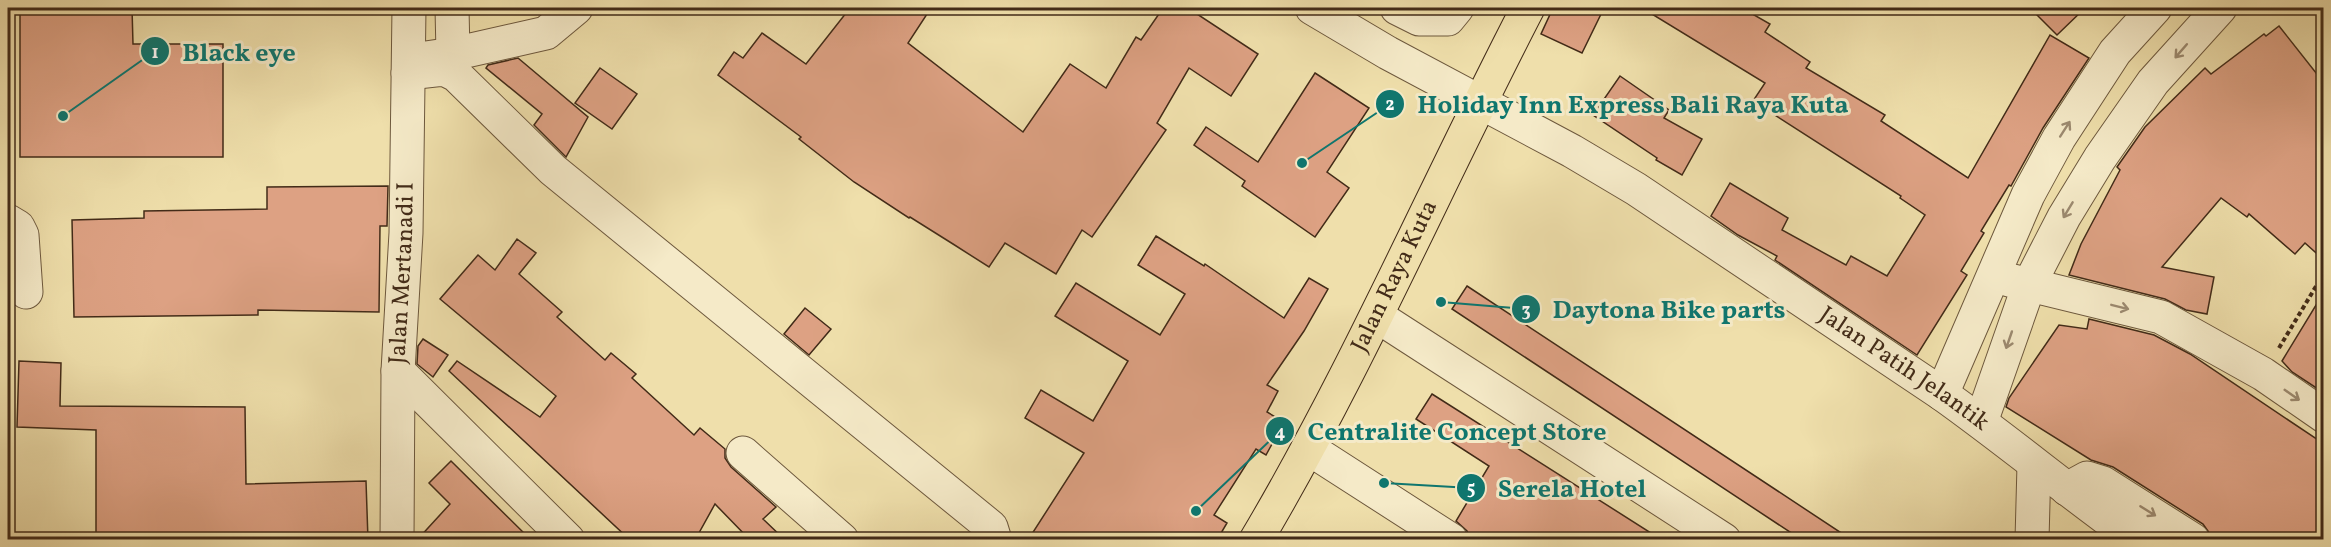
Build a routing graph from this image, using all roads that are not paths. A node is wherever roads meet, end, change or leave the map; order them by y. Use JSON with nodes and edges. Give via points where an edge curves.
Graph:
{"nodes":[{"id":1,"x":409,"y":8,"type":"edge"},
{"id":2,"x":452,"y":8,"type":"edge"},
{"id":3,"x":576,"y":8,"type":"edge"},
{"id":4,"x":1312,"y":8,"type":"edge"},
{"id":5,"x":1397,"y":8,"type":"edge"},
{"id":6,"x":1457,"y":8,"type":"edge"},
{"id":7,"x":1527,"y":8,"type":"edge"},
{"id":8,"x":2155,"y":8,"type":"edge"},
{"id":9,"x":2220,"y":8,"type":"edge"},
{"id":10,"x":453,"y":54,"type":"junction"},
{"id":11,"x":408,"y":66,"type":"junction"},
{"id":12,"x":1479,"y":101,"type":"junction"},
{"id":13,"x":8,"y":221,"type":"edge"},
{"id":14,"x":1992,"y":276,"type":"junction"},
{"id":15,"x":2029,"y":285,"type":"junction"},
{"id":16,"x":26,"y":292,"type":"dead end"},
{"id":17,"x":1377,"y":316,"type":"junction"},
{"id":18,"x":398,"y":371,"type":"junction"},
{"id":19,"x":1942,"y":394,"type":"junction"},
{"id":20,"x":2324,"y":416,"type":"edge"},
{"id":21,"x":1981,"y":422,"type":"junction"},
{"id":22,"x":1308,"y":448,"type":"junction"},
{"id":23,"x":743,"y":453,"type":"dead end"},
{"id":24,"x":2034,"y":465,"type":"junction"},
{"id":25,"x":2071,"y":493,"type":"junction"},
{"id":26,"x":2033,"y":525,"type":"edge"},
{"id":27,"x":397,"y":540,"type":"edge"},
{"id":28,"x":568,"y":540,"type":"edge"},
{"id":29,"x":842,"y":540,"type":"edge"},
{"id":30,"x":995,"y":540,"type":"edge"},
{"id":31,"x":1256,"y":540,"type":"edge"},
{"id":32,"x":1451,"y":540,"type":"edge"},
{"id":33,"x":1724,"y":540,"type":"edge"},
{"id":34,"x":2136,"y":540,"type":"edge"},
{"id":35,"x":2193,"y":540,"type":"edge"}],
"edges":[{"from":1,"to":11,"type":"street","name":"Jalan Mertanadi I"},
{"from":2,"to":10,"type":"street"},
{"from":3,"to":10,"type":"street","via":[[546,33]]},
{"from":4,"to":12,"type":"street","name":"Jalan Patih Jelantik"},
{"from":5,"to":6,"type":"street","via":[[1419,19],[1448,19]]},
{"from":7,"to":12,"type":"main road","name":"Jalan Raya Kuta"},
{"from":14,"to":8,"type":"street","one_way":true,"via":[[2059,138],[2115,52]]},
{"from":9,"to":15,"type":"street","one_way":true,"via":[[2153,82],[2100,158]]},
{"from":10,"to":11,"type":"street"},
{"from":11,"to":18,"type":"street","name":"Jalan Mertanadi I","via":[[406,233]]},
{"from":11,"to":30,"type":"street","via":[[444,69],[456,75],[553,170],[991,527]]},
{"from":12,"to":17,"type":"main road","name":"Jalan Raya Kuta"},
{"from":12,"to":19,"type":"street","name":"Jalan Patih Jelantik","via":[[1636,189]]},
{"from":13,"to":16,"type":"street","via":[[22,235]]},
{"from":14,"to":15,"type":"street"},
{"from":14,"to":19,"type":"street"},
{"from":15,"to":20,"type":"street","one_way":true,"via":[[2161,317],[2263,374]]},
{"from":15,"to":21,"type":"street","one_way":true},
{"from":17,"to":22,"type":"main road","name":"Jalan Raya Kuta"},
{"from":17,"to":33,"type":"street"},
{"from":18,"to":27,"type":"street","name":"Jalan Mertanadi I"},
{"from":18,"to":28,"type":"street"},
{"from":19,"to":21,"type":"street","name":"Jalan Patih Jelantik"},
{"from":21,"to":24,"type":"street","name":"Jalan Patih Jelantik"},
{"from":22,"to":31,"type":"main road","name":"Jalan Raya Kuta"},
{"from":22,"to":32,"type":"street"},
{"from":23,"to":29,"type":"street"},
{"from":24,"to":25,"type":"street","name":"Jalan Patih Jelantik"},
{"from":24,"to":26,"type":"street"},
{"from":25,"to":26,"type":"street","via":[[2040,500]]},
{"from":25,"to":34,"type":"street","name":"Jalan Patih Jelantik"},
{"from":25,"to":35,"type":"street","one_way":true,"via":[[2086,478],[2103,483]]}]}
